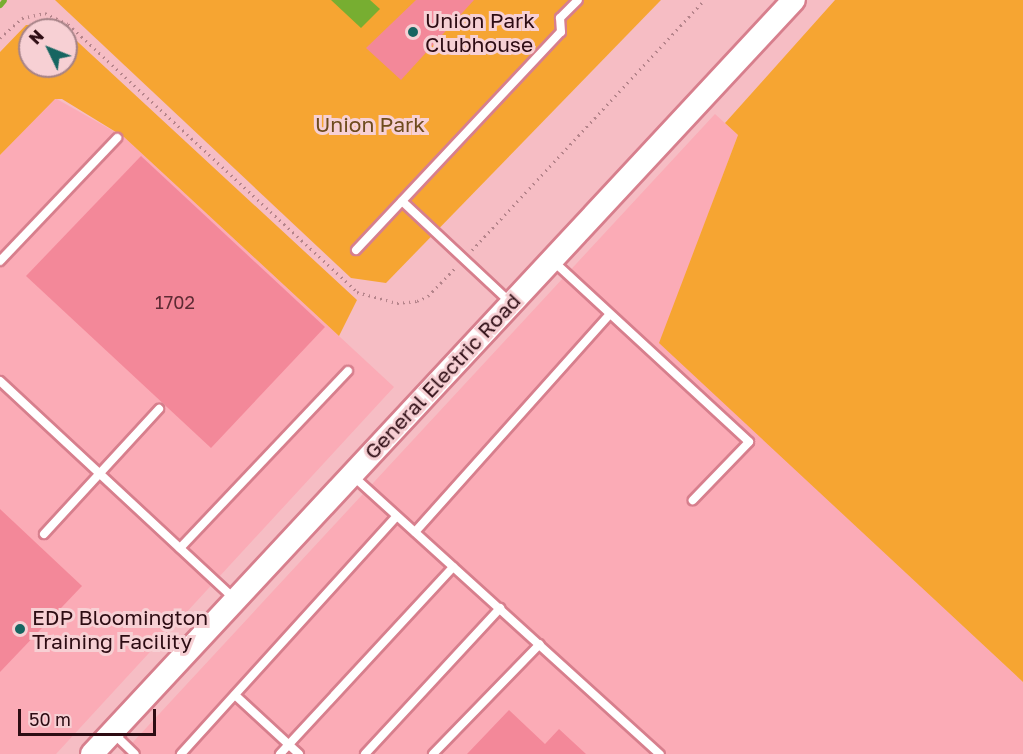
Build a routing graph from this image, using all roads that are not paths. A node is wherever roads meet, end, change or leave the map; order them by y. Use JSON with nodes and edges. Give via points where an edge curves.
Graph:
{"nodes":[{"id":1,"x":578,"y":0,"type":"edge"},
{"id":2,"x":794,"y":0,"type":"edge"},
{"id":3,"x":117,"y":138,"type":"dead end"},
{"id":4,"x":402,"y":201,"type":"junction"},
{"id":5,"x":357,"y":250,"type":"dead end"},
{"id":6,"x":552,"y":260,"type":"junction"},
{"id":7,"x":0,"y":261,"type":"edge"},
{"id":8,"x":511,"y":303,"type":"junction"},
{"id":9,"x":610,"y":314,"type":"junction"},
{"id":10,"x":348,"y":371,"type":"dead end"},
{"id":11,"x":0,"y":381,"type":"edge"},
{"id":12,"x":159,"y":409,"type":"dead end"},
{"id":13,"x":99,"y":474,"type":"junction"},
{"id":14,"x":351,"y":474,"type":"junction"},
{"id":15,"x":693,"y":500,"type":"dead end"},
{"id":16,"x":397,"y":516,"type":"junction"},
{"id":17,"x":415,"y":532,"type":"junction"},
{"id":18,"x":45,"y":534,"type":"dead end"},
{"id":19,"x":180,"y":548,"type":"junction"},
{"id":20,"x":453,"y":567,"type":"junction"},
{"id":21,"x":236,"y":599,"type":"junction"},
{"id":22,"x":500,"y":608,"type":"junction"},
{"id":23,"x":540,"y":644,"type":"junction"},
{"id":24,"x":235,"y":695,"type":"junction"},
{"id":25,"x":113,"y":733,"type":"junction"},
{"id":26,"x":289,"y":744,"type":"junction"},
{"id":27,"x":92,"y":754,"type":"edge"},
{"id":28,"x":135,"y":754,"type":"edge"},
{"id":29,"x":182,"y":754,"type":"edge"},
{"id":30,"x":280,"y":754,"type":"edge"},
{"id":31,"x":299,"y":754,"type":"edge"},
{"id":32,"x":364,"y":754,"type":"edge"},
{"id":33,"x":433,"y":754,"type":"edge"},
{"id":34,"x":660,"y":754,"type":"edge"}],
"edges":[{"from":1,"to":4,"type":"lane","via":[[560,18],[561,32]]},
{"from":2,"to":6,"type":"main road","name":"General Electric Road"},
{"from":3,"to":7,"type":"lane"},
{"from":4,"to":5,"type":"lane"},
{"from":4,"to":8,"type":"lane"},
{"from":6,"to":8,"type":"main road","name":"General Electric Road"},
{"from":6,"to":9,"type":"lane"},
{"from":8,"to":14,"type":"main road","name":"General Electric Road"},
{"from":9,"to":15,"type":"lane","via":[[749,442]]},
{"from":9,"to":17,"type":"lane"},
{"from":10,"to":19,"type":"lane"},
{"from":11,"to":13,"type":"lane"},
{"from":12,"to":13,"type":"lane"},
{"from":13,"to":18,"type":"lane"},
{"from":13,"to":19,"type":"lane"},
{"from":14,"to":16,"type":"lane"},
{"from":14,"to":21,"type":"main road","name":"General Electric Road"},
{"from":16,"to":17,"type":"lane"},
{"from":16,"to":24,"type":"lane"},
{"from":17,"to":20,"type":"lane"},
{"from":19,"to":21,"type":"lane"},
{"from":20,"to":22,"type":"lane"},
{"from":20,"to":26,"type":"lane"},
{"from":21,"to":25,"type":"main road","name":"General Electric Road"},
{"from":22,"to":23,"type":"lane"},
{"from":22,"to":32,"type":"lane"},
{"from":23,"to":33,"type":"lane"},
{"from":23,"to":34,"type":"lane"},
{"from":24,"to":26,"type":"lane"},
{"from":24,"to":29,"type":"lane"},
{"from":25,"to":27,"type":"main road","name":"General Electric Road"},
{"from":25,"to":28,"type":"lane"},
{"from":26,"to":30,"type":"lane"},
{"from":26,"to":31,"type":"lane"}]}
